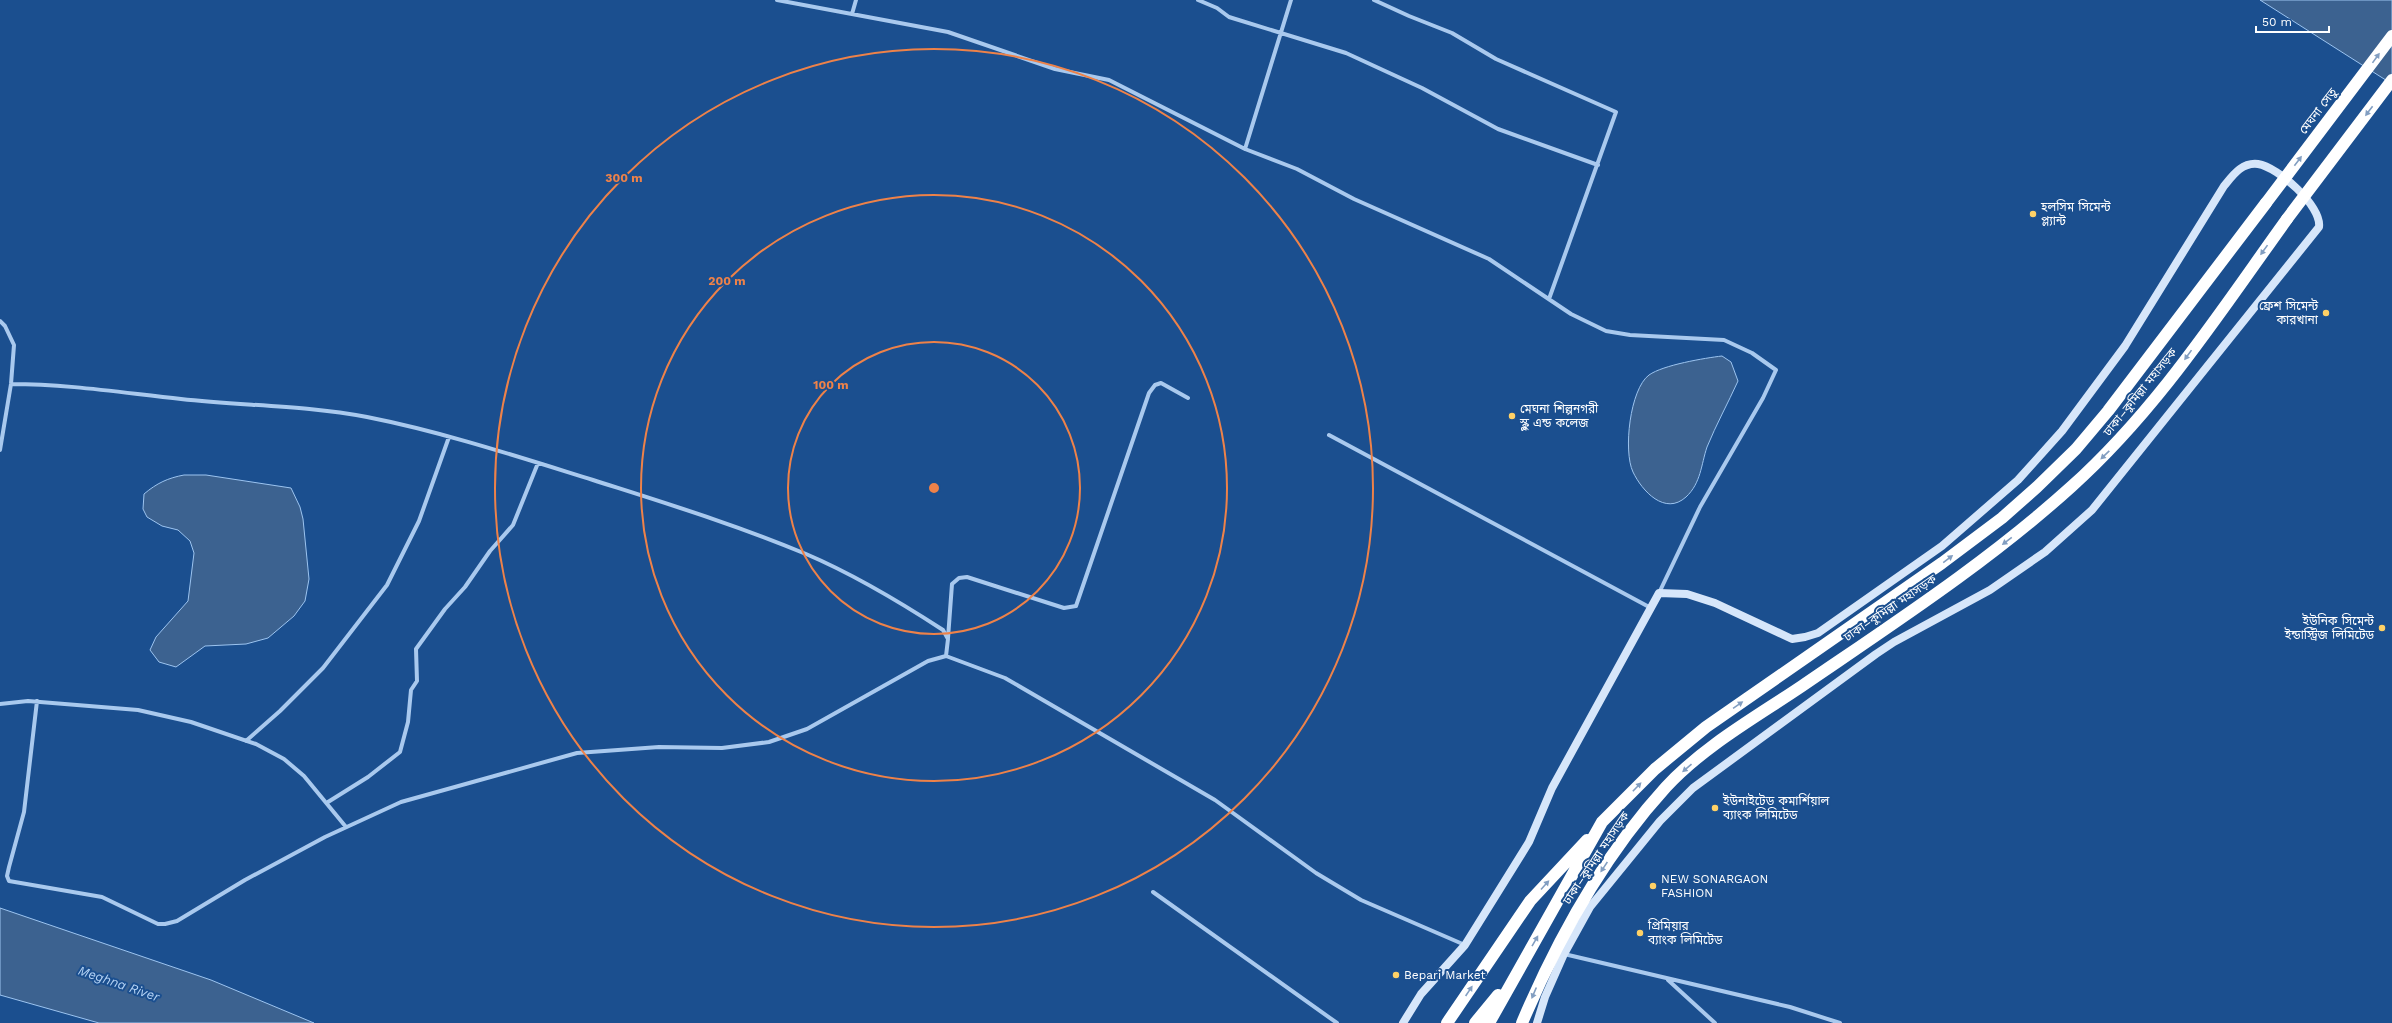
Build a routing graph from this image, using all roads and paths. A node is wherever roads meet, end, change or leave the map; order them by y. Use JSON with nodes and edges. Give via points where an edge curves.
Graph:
{"nodes":[{"id":1,"x":778,"y":0,"type":"edge"},
{"id":2,"x":856,"y":0,"type":"edge"},
{"id":3,"x":1198,"y":0,"type":"edge"},
{"id":4,"x":1291,"y":0,"type":"edge"},
{"id":5,"x":1374,"y":0,"type":"edge"},
{"id":6,"x":852,"y":14,"type":"junction"},
{"id":7,"x":1281,"y":32,"type":"junction"},
{"id":8,"x":2392,"y":36,"type":"edge"},
{"id":9,"x":2392,"y":80,"type":"edge"},
{"id":10,"x":1244,"y":148,"type":"junction"},
{"id":11,"x":1598,"y":165,"type":"junction"},
{"id":12,"x":2266,"y":203,"type":"joint"},
{"id":13,"x":1550,"y":299,"type":"junction"},
{"id":14,"x":0,"y":321,"type":"edge"},
{"id":15,"x":11,"y":384,"type":"junction"},
{"id":16,"x":1188,"y":398,"type":"dead end"},
{"id":17,"x":1328,"y":435,"type":"dead end"},
{"id":18,"x":449,"y":437,"type":"junction"},
{"id":19,"x":0,"y":450,"type":"edge"},
{"id":20,"x":538,"y":463,"type":"junction"},
{"id":21,"x":1659,"y":593,"type":"junction"},
{"id":22,"x":1651,"y":608,"type":"junction"},
{"id":23,"x":948,"y":638,"type":"junction"},
{"id":24,"x":946,"y":656,"type":"junction"},
{"id":25,"x":37,"y":701,"type":"junction"},
{"id":26,"x":0,"y":704,"type":"edge"},
{"id":27,"x":246,"y":741,"type":"junction"},
{"id":28,"x":328,"y":802,"type":"junction"},
{"id":29,"x":1602,"y":822,"type":"junction"},
{"id":30,"x":346,"y":827,"type":"junction"},
{"id":31,"x":1153,"y":892,"type":"dead end"},
{"id":32,"x":1465,"y":945,"type":"junction"},
{"id":33,"x":1564,"y":954,"type":"junction"},
{"id":34,"x":1516,"y":974,"type":"junction"},
{"id":35,"x":1668,"y":980,"type":"junction"},
{"id":36,"x":1337,"y":1023,"type":"edge"},
{"id":37,"x":1403,"y":1023,"type":"edge"},
{"id":38,"x":1447,"y":1023,"type":"edge"},
{"id":39,"x":1475,"y":1023,"type":"edge"},
{"id":40,"x":1479,"y":1023,"type":"edge"},
{"id":41,"x":1485,"y":1023,"type":"edge"},
{"id":42,"x":1489,"y":1023,"type":"edge"},
{"id":43,"x":1494,"y":1023,"type":"edge"},
{"id":44,"x":1497,"y":1023,"type":"edge"},
{"id":45,"x":1522,"y":1023,"type":"edge"},
{"id":46,"x":1537,"y":1023,"type":"edge"},
{"id":47,"x":1716,"y":1023,"type":"edge"},
{"id":48,"x":1840,"y":1023,"type":"edge"}],
"edges":[{"from":1,"to":6,"type":"street"},
{"from":2,"to":6,"type":"street"},
{"from":3,"to":7,"type":"street","via":[[1217,8],[1229,17]]},
{"from":4,"to":7,"type":"street"},
{"from":5,"to":11,"type":"street","via":[[1452,33],[1496,58],[1616,112]]},
{"from":6,"to":10,"type":"street","via":[[948,32],[1055,69],[1110,80]]},
{"from":7,"to":10,"type":"street"},
{"from":7,"to":11,"type":"street","via":[[1346,53],[1422,88],[1498,129]]},
{"from":12,"to":8,"type":"highway","name":"মেঘনা সেতু","one_way":true,"bridge":true},
{"from":9,"to":45,"type":"highway","name":"ঢাকা–কুমিল্লা মহাসড়ক","one_way":true,"bridge":true,"via":[[2175,373],[2127,433],[2071,487],[2014,535],[1955,580],[1717,743],[1667,785],[1626,834],[1583,898],[1543,971]]},
{"from":10,"to":13,"type":"street","via":[[1297,169],[1354,199],[1489,259]]},
{"from":11,"to":13,"type":"street"},
{"from":29,"to":12,"type":"highway","name":"ঢাকা–কুমিল্লা মহাসড়ক","one_way":true,"via":[[1655,769],[1706,727],[1942,563],[2037,488],[2076,449],[2108,411]]},
{"from":13,"to":21,"type":"street","via":[[1571,314],[1606,331],[1630,335],[1724,340],[1752,353],[1776,370],[1763,398],[1700,506]]},
{"from":14,"to":15,"type":"street","via":[[14,345]]},
{"from":15,"to":18,"type":"street","via":[[53,384],[247,406],[308,408],[367,417]]},
{"from":15,"to":19,"type":"street"},
{"from":16,"to":23,"type":"street","via":[[1161,383],[1155,385],[1149,393],[1076,606],[1064,608],[967,577],[959,578],[952,584]]},
{"from":17,"to":22,"type":"street"},
{"from":18,"to":20,"type":"street"},
{"from":18,"to":27,"type":"street","via":[[419,521],[388,585],[323,668],[280,712]]},
{"from":20,"to":23,"type":"street","via":[[725,522],[808,555],[936,625]]},
{"from":20,"to":28,"type":"street","via":[[513,524],[490,550],[465,587],[445,608],[416,649],[418,681],[411,690],[408,722],[400,752],[368,777]]},
{"from":21,"to":22,"type":"street"},
{"from":21,"to":33,"type":"street","via":[[1687,594],[1715,603],[1792,639],[1818,633],[1942,546],[2018,480],[2062,431],[2125,346],[2224,186],[2238,169],[2258,164],[2277,171],[2308,199],[2316,210],[2320,221],[2319,227],[2092,510],[2045,552],[1990,590],[1894,642],[1693,788],[1660,821],[1590,907]]},
{"from":22,"to":32,"type":"street","via":[[1552,788],[1529,842]]},
{"from":23,"to":24,"type":"street"},
{"from":24,"to":30,"type":"street","via":[[928,661],[807,729],[788,737],[722,748],[659,747],[577,753],[401,802]]},
{"from":24,"to":32,"type":"street","via":[[1005,678],[1121,744],[1215,800],[1316,873],[1361,900]]},
{"from":25,"to":26,"type":"street"},
{"from":25,"to":27,"type":"street","via":[[138,710],[191,722]]},
{"from":25,"to":30,"type":"street","via":[[24,812],[7,876],[12,883],[102,897],[158,924],[165,924],[177,921],[245,880]]},
{"from":27,"to":28,"type":"street","via":[[284,759]]},
{"from":28,"to":30,"type":"street"},
{"from":34,"to":29,"type":"highway","name":"ঢাকা–কুমিল্লা মহাসড়ক","one_way":true},
{"from":38,"to":29,"type":"highway","name":"ঢাকা–কুমিল্লা মহাসড়ক","one_way":true,"via":[[1530,901]]},
{"from":31,"to":36,"type":"street"},
{"from":32,"to":37,"type":"street","via":[[1421,994]]},
{"from":33,"to":35,"type":"street"},
{"from":33,"to":46,"type":"street","via":[[1545,997]]},
{"from":34,"to":39,"type":"highway","name":"ঢাকা–কুমিল্লা মহাসড়ক"},
{"from":34,"to":40,"type":"highway","name":"ঢাকা–কুমিল্লা মহাসড়ক"},
{"from":34,"to":41,"type":"highway","name":"ঢাকা–কুমিল্লা মহাসড়ক"},
{"from":34,"to":42,"type":"highway","name":"ঢাকা–কুমিল্লা মহাসড়ক"},
{"from":34,"to":43,"type":"highway","name":"ঢাকা–কুমিল্লা মহাসড়ক"},
{"from":34,"to":44,"type":"highway","name":"ঢাকা–কুমিল্লা মহাসড়ক"},
{"from":35,"to":47,"type":"street"},
{"from":35,"to":48,"type":"street","via":[[1790,1007]]}]}
